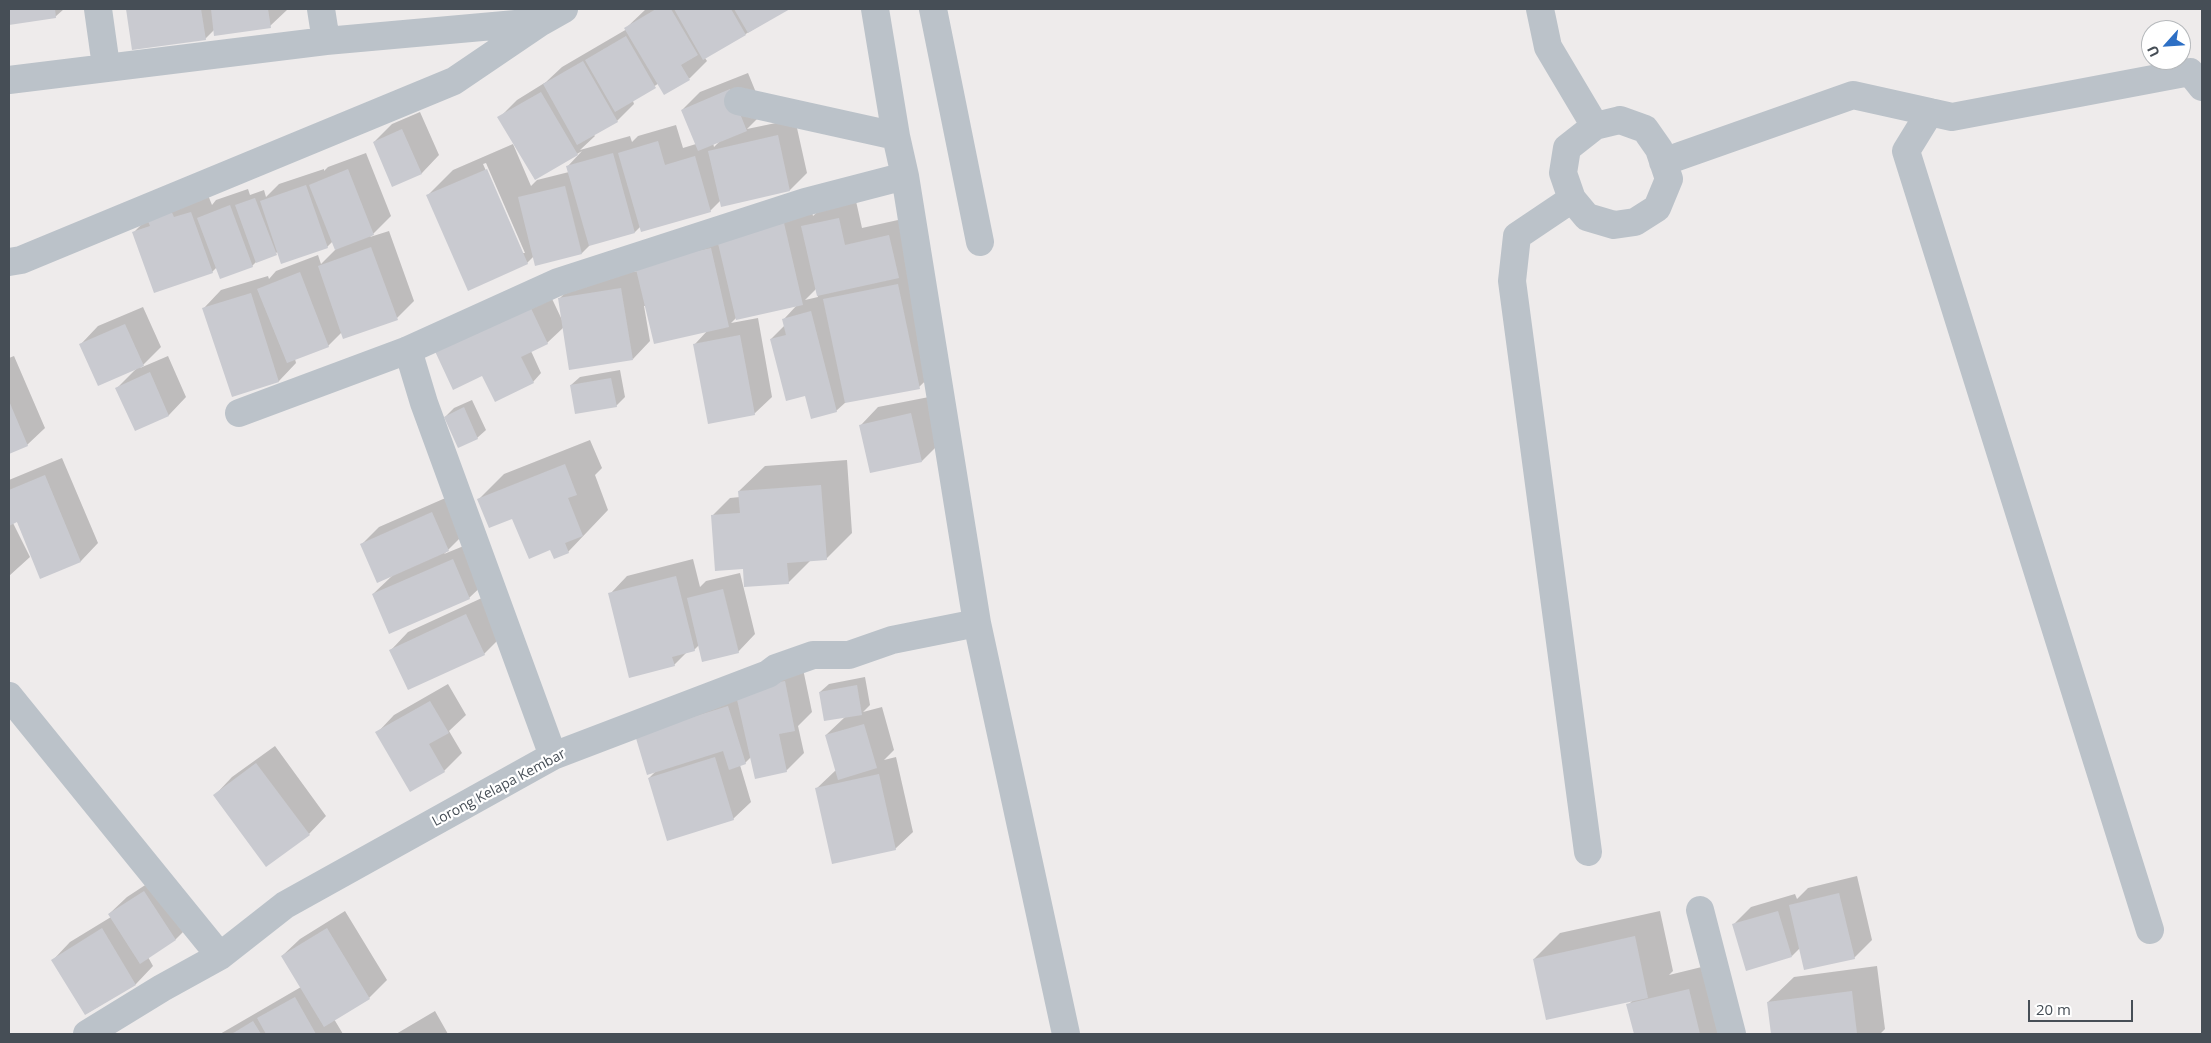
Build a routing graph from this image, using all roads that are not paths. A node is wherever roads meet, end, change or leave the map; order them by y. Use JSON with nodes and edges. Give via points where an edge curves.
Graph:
{"nodes":[{"id":1,"x":98,"y":9,"type":"edge"},
{"id":2,"x":321,"y":9,"type":"edge"},
{"id":3,"x":875,"y":9,"type":"edge"},
{"id":4,"x":933,"y":9,"type":"edge"},
{"id":5,"x":1540,"y":9,"type":"edge"},
{"id":6,"x":548,"y":13,"type":"edge"},
{"id":7,"x":326,"y":41,"type":"junction"},
{"id":8,"x":106,"y":66,"type":"junction"},
{"id":9,"x":9,"y":80,"type":"edge"},
{"id":10,"x":2202,"y":87,"type":"edge"},
{"id":11,"x":738,"y":101,"type":"dead end"},
{"id":12,"x":1930,"y":112,"type":"junction"},
{"id":13,"x":1595,"y":126,"type":"junction"},
{"id":14,"x":896,"y":136,"type":"junction"},
{"id":15,"x":1663,"y":162,"type":"junction"},
{"id":16,"x":905,"y":176,"type":"junction"},
{"id":17,"x":1572,"y":199,"type":"junction"},
{"id":18,"x":980,"y":242,"type":"dead end"},
{"id":19,"x":13,"y":258,"type":"edge"},
{"id":20,"x":408,"y":350,"type":"junction"},
{"id":21,"x":239,"y":413,"type":"dead end"},
{"id":22,"x":977,"y":623,"type":"junction"},
{"id":23,"x":9,"y":696,"type":"edge"},
{"id":24,"x":553,"y":756,"type":"junction"},
{"id":25,"x":1588,"y":852,"type":"dead end"},
{"id":26,"x":1700,"y":910,"type":"dead end"},
{"id":27,"x":2150,"y":930,"type":"dead end"},
{"id":28,"x":220,"y":956,"type":"junction"},
{"id":29,"x":92,"y":1033,"type":"edge"},
{"id":30,"x":1066,"y":1034,"type":"edge"},
{"id":31,"x":1732,"y":1034,"type":"edge"}],
"edges":[{"from":1,"to":8,"type":"street"},
{"from":2,"to":7,"type":"street"},
{"from":3,"to":14,"type":"street"},
{"from":4,"to":18,"type":"street"},
{"from":5,"to":13,"type":"street","via":[[1548,47]]},
{"from":6,"to":7,"type":"street"},
{"from":6,"to":19,"type":"street","via":[[454,81]]},
{"from":7,"to":8,"type":"street"},
{"from":8,"to":9,"type":"street"},
{"from":10,"to":12,"type":"street","via":[[2190,72],[1952,117]]},
{"from":11,"to":14,"type":"street"},
{"from":12,"to":15,"type":"street","via":[[1853,95]]},
{"from":12,"to":27,"type":"street","via":[[1906,151]]},
{"from":13,"to":15,"type":"street","via":[[1620,120],[1645,129],[1659,149]]},
{"from":13,"to":17,"type":"street","via":[[1568,148],[1563,173]]},
{"from":14,"to":16,"type":"street"},
{"from":15,"to":17,"type":"street","via":[[1669,179],[1657,208],[1635,222],[1614,225],[1587,217]]},
{"from":16,"to":20,"type":"street","via":[[805,202],[558,282]]},
{"from":16,"to":22,"type":"street"},
{"from":17,"to":25,"type":"street","via":[[1517,236],[1512,282]]},
{"from":20,"to":21,"type":"street"},
{"from":20,"to":24,"type":"street","via":[[424,403]]},
{"from":22,"to":24,"type":"street","name":"Lorong Kelapa Kembar","via":[[892,640],[849,655],[813,654]]},
{"from":22,"to":30,"type":"street"},
{"from":23,"to":28,"type":"street"},
{"from":24,"to":28,"type":"street","name":"Lorong Kelapa Kembar","via":[[285,905]]},
{"from":26,"to":31,"type":"street"},
{"from":28,"to":29,"type":"street","name":"Lorong Kelapa Kembar"}]}
